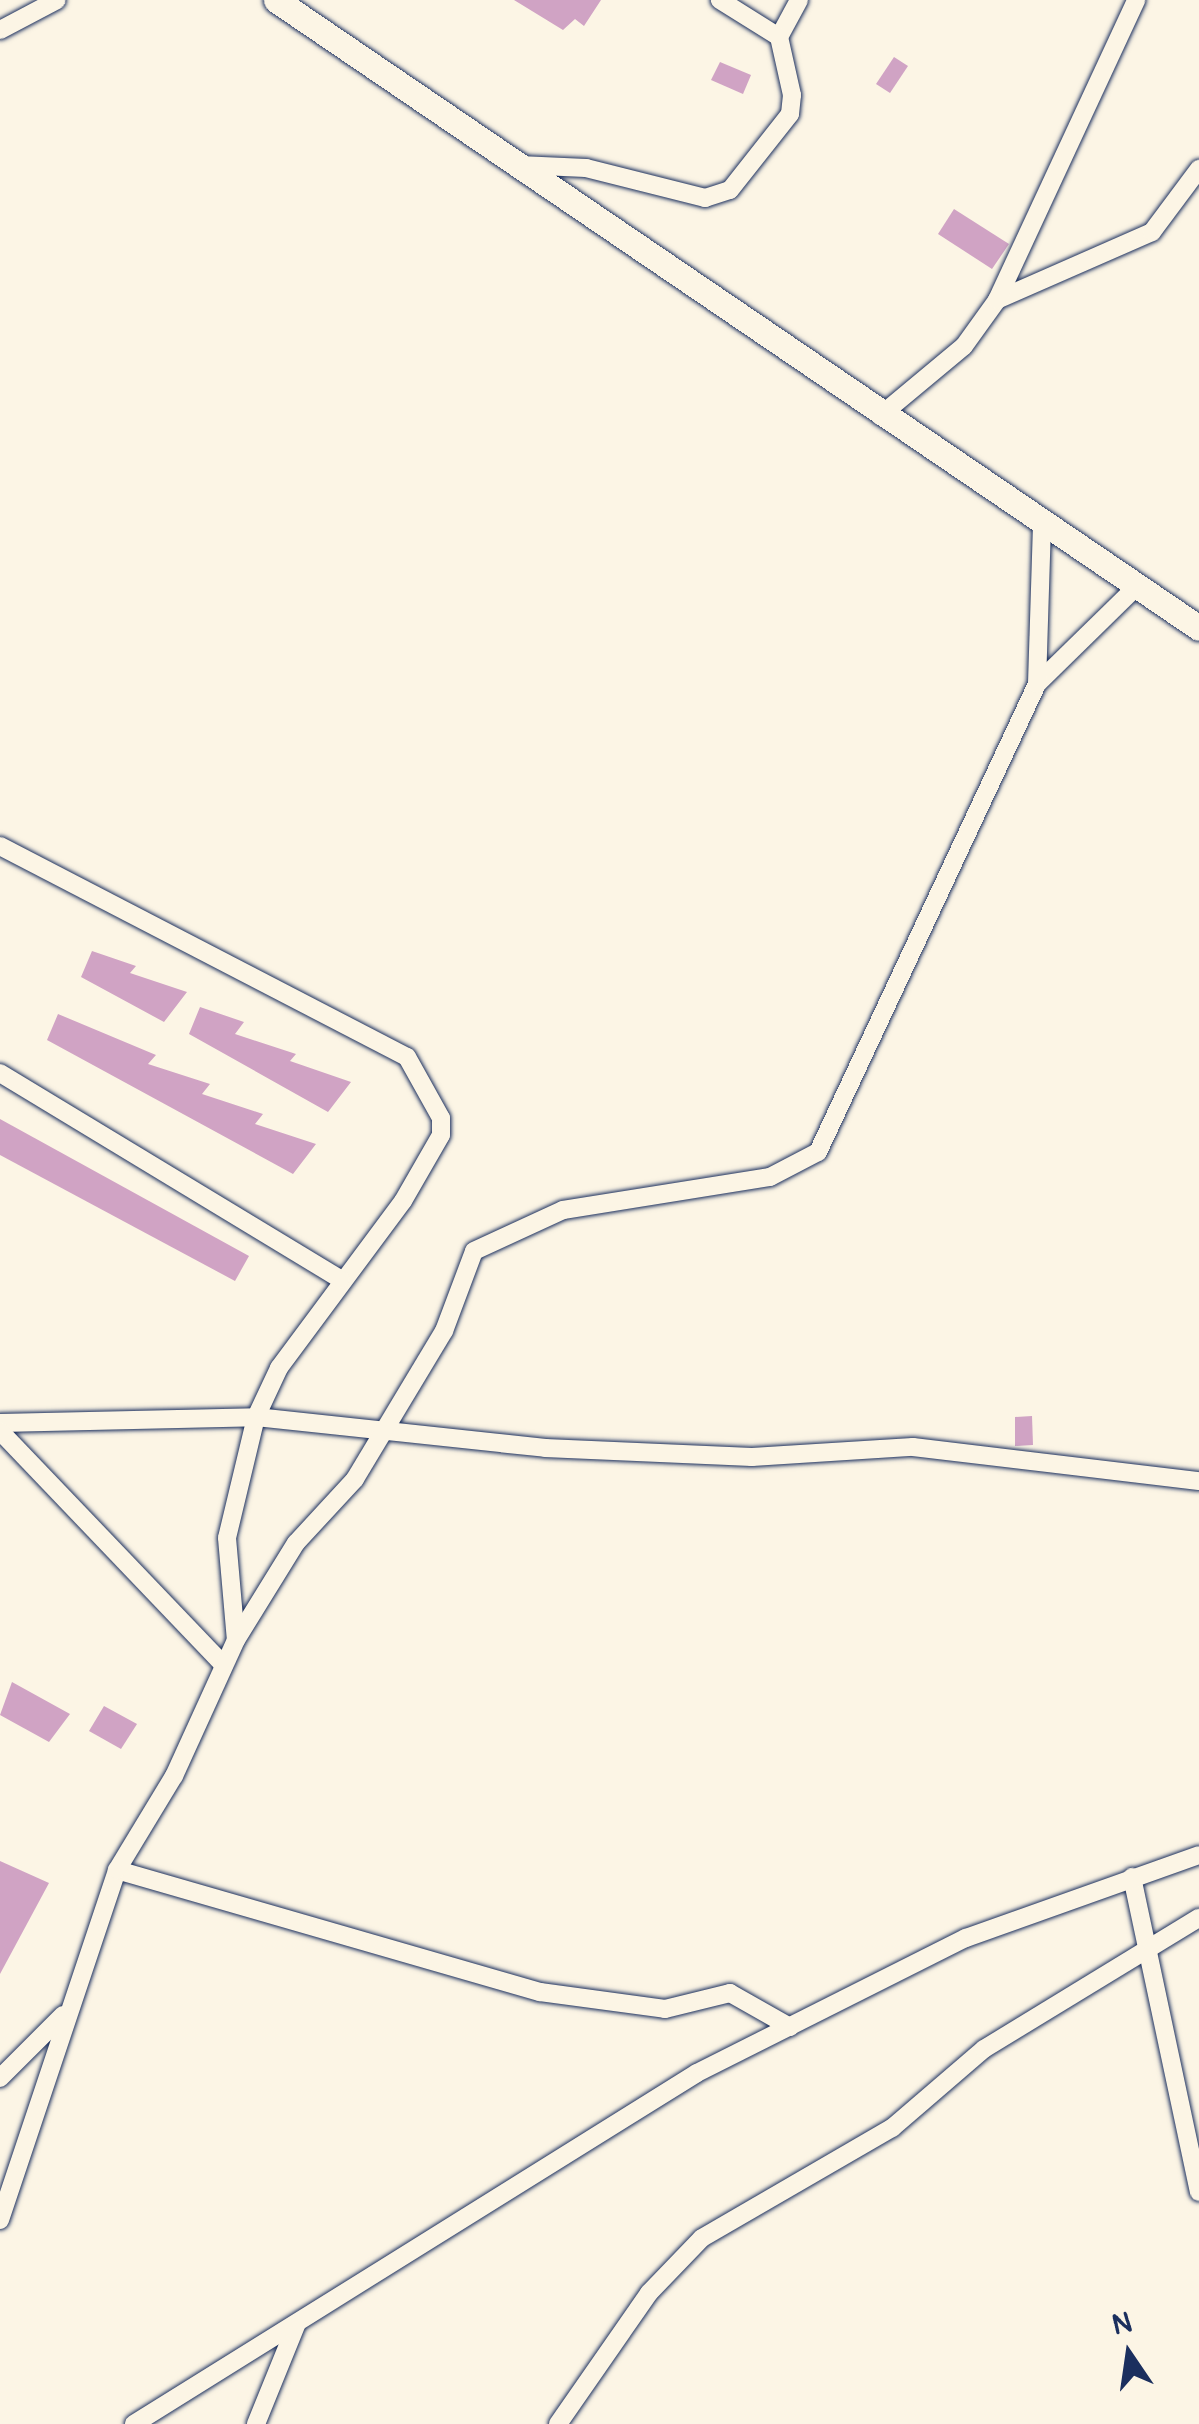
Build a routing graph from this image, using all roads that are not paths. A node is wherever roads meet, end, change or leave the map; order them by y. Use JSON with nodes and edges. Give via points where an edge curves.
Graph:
{"nodes":[{"id":1,"x":57,"y":0,"type":"edge"},
{"id":2,"x":720,"y":0,"type":"edge"},
{"id":3,"x":799,"y":0,"type":"edge"},
{"id":4,"x":1136,"y":0,"type":"edge"},
{"id":5,"x":278,"y":1,"type":"edge"},
{"id":6,"x":0,"y":30,"type":"edge"},
{"id":7,"x":779,"y":37,"type":"junction"},
{"id":8,"x":518,"y":165,"type":"junction"},
{"id":9,"x":1199,"y":169,"type":"edge"},
{"id":10,"x":997,"y":300,"type":"junction"},
{"id":11,"x":880,"y":416,"type":"junction"},
{"id":12,"x":1042,"y":528,"type":"junction"},
{"id":13,"x":1135,"y":588,"type":"junction"},
{"id":14,"x":1198,"y":626,"type":"edge"},
{"id":15,"x":1037,"y":684,"type":"junction"},
{"id":16,"x":0,"y":846,"type":"edge"},
{"id":17,"x":0,"y":1073,"type":"edge"},
{"id":18,"x":340,"y":1279,"type":"junction"},
{"id":19,"x":256,"y":1418,"type":"junction"},
{"id":20,"x":0,"y":1423,"type":"edge"},
{"id":21,"x":0,"y":1431,"type":"edge"},
{"id":22,"x":379,"y":1432,"type":"junction"},
{"id":23,"x":1199,"y":1481,"type":"edge"},
{"id":24,"x":236,"y":1640,"type":"junction"},
{"id":25,"x":222,"y":1663,"type":"junction"},
{"id":26,"x":1199,"y":1855,"type":"edge"},
{"id":27,"x":117,"y":1870,"type":"junction"},
{"id":28,"x":1132,"y":1876,"type":"junction"},
{"id":29,"x":1199,"y":1918,"type":"edge"},
{"id":30,"x":1147,"y":1950,"type":"junction"},
{"id":31,"x":63,"y":2015,"type":"junction"},
{"id":32,"x":790,"y":2026,"type":"junction"},
{"id":33,"x":0,"y":2078,"type":"edge"},
{"id":34,"x":1199,"y":2192,"type":"edge"},
{"id":35,"x":0,"y":2220,"type":"edge"},
{"id":36,"x":297,"y":2323,"type":"junction"},
{"id":37,"x":134,"y":2424,"type":"edge"},
{"id":38,"x":256,"y":2424,"type":"edge"},
{"id":39,"x":558,"y":2424,"type":"edge"}],
"edges":[{"from":1,"to":6,"type":"street"},
{"from":2,"to":7,"type":"street"},
{"from":3,"to":7,"type":"street"},
{"from":4,"to":10,"type":"street"},
{"from":5,"to":8,"type":"main road"},
{"from":7,"to":8,"type":"street","via":[[790,114],[718,196],[586,168]]},
{"from":8,"to":11,"type":"main road"},
{"from":9,"to":10,"type":"street","via":[[1152,232]]},
{"from":10,"to":11,"type":"street","via":[[964,346]]},
{"from":11,"to":12,"type":"main road"},
{"from":12,"to":13,"type":"main road"},
{"from":12,"to":15,"type":"street"},
{"from":13,"to":14,"type":"main road"},
{"from":13,"to":15,"type":"street"},
{"from":15,"to":22,"type":"street","via":[[818,1152],[794,1172],[634,1193],[496,1236],[466,1263],[451,1318]]},
{"from":16,"to":18,"type":"street","via":[[408,1057],[423,1075],[441,1135]]},
{"from":17,"to":18,"type":"street","via":[[196,1183]]},
{"from":18,"to":19,"type":"street"},
{"from":19,"to":20,"type":"street"},
{"from":19,"to":22,"type":"street"},
{"from":19,"to":24,"type":"street","via":[[228,1538]]},
{"from":21,"to":25,"type":"street"},
{"from":22,"to":23,"type":"street","via":[[752,1457],[913,1447]]},
{"from":22,"to":24,"type":"street"},
{"from":24,"to":25,"type":"street"},
{"from":25,"to":27,"type":"street","via":[[174,1776]]},
{"from":26,"to":28,"type":"street"},
{"from":27,"to":31,"type":"street"},
{"from":27,"to":32,"type":"street","via":[[540,1992],[666,2009],[730,1993]]},
{"from":28,"to":30,"type":"street"},
{"from":28,"to":32,"type":"street","via":[[966,1938]]},
{"from":29,"to":30,"type":"street"},
{"from":30,"to":34,"type":"street"},
{"from":30,"to":39,"type":"street","via":[[984,2049],[892,2128],[702,2238],[639,2306]]},
{"from":31,"to":33,"type":"street"},
{"from":31,"to":35,"type":"street"},
{"from":32,"to":36,"type":"street","via":[[698,2073]]},
{"from":36,"to":37,"type":"street"},
{"from":36,"to":38,"type":"street"}]}
